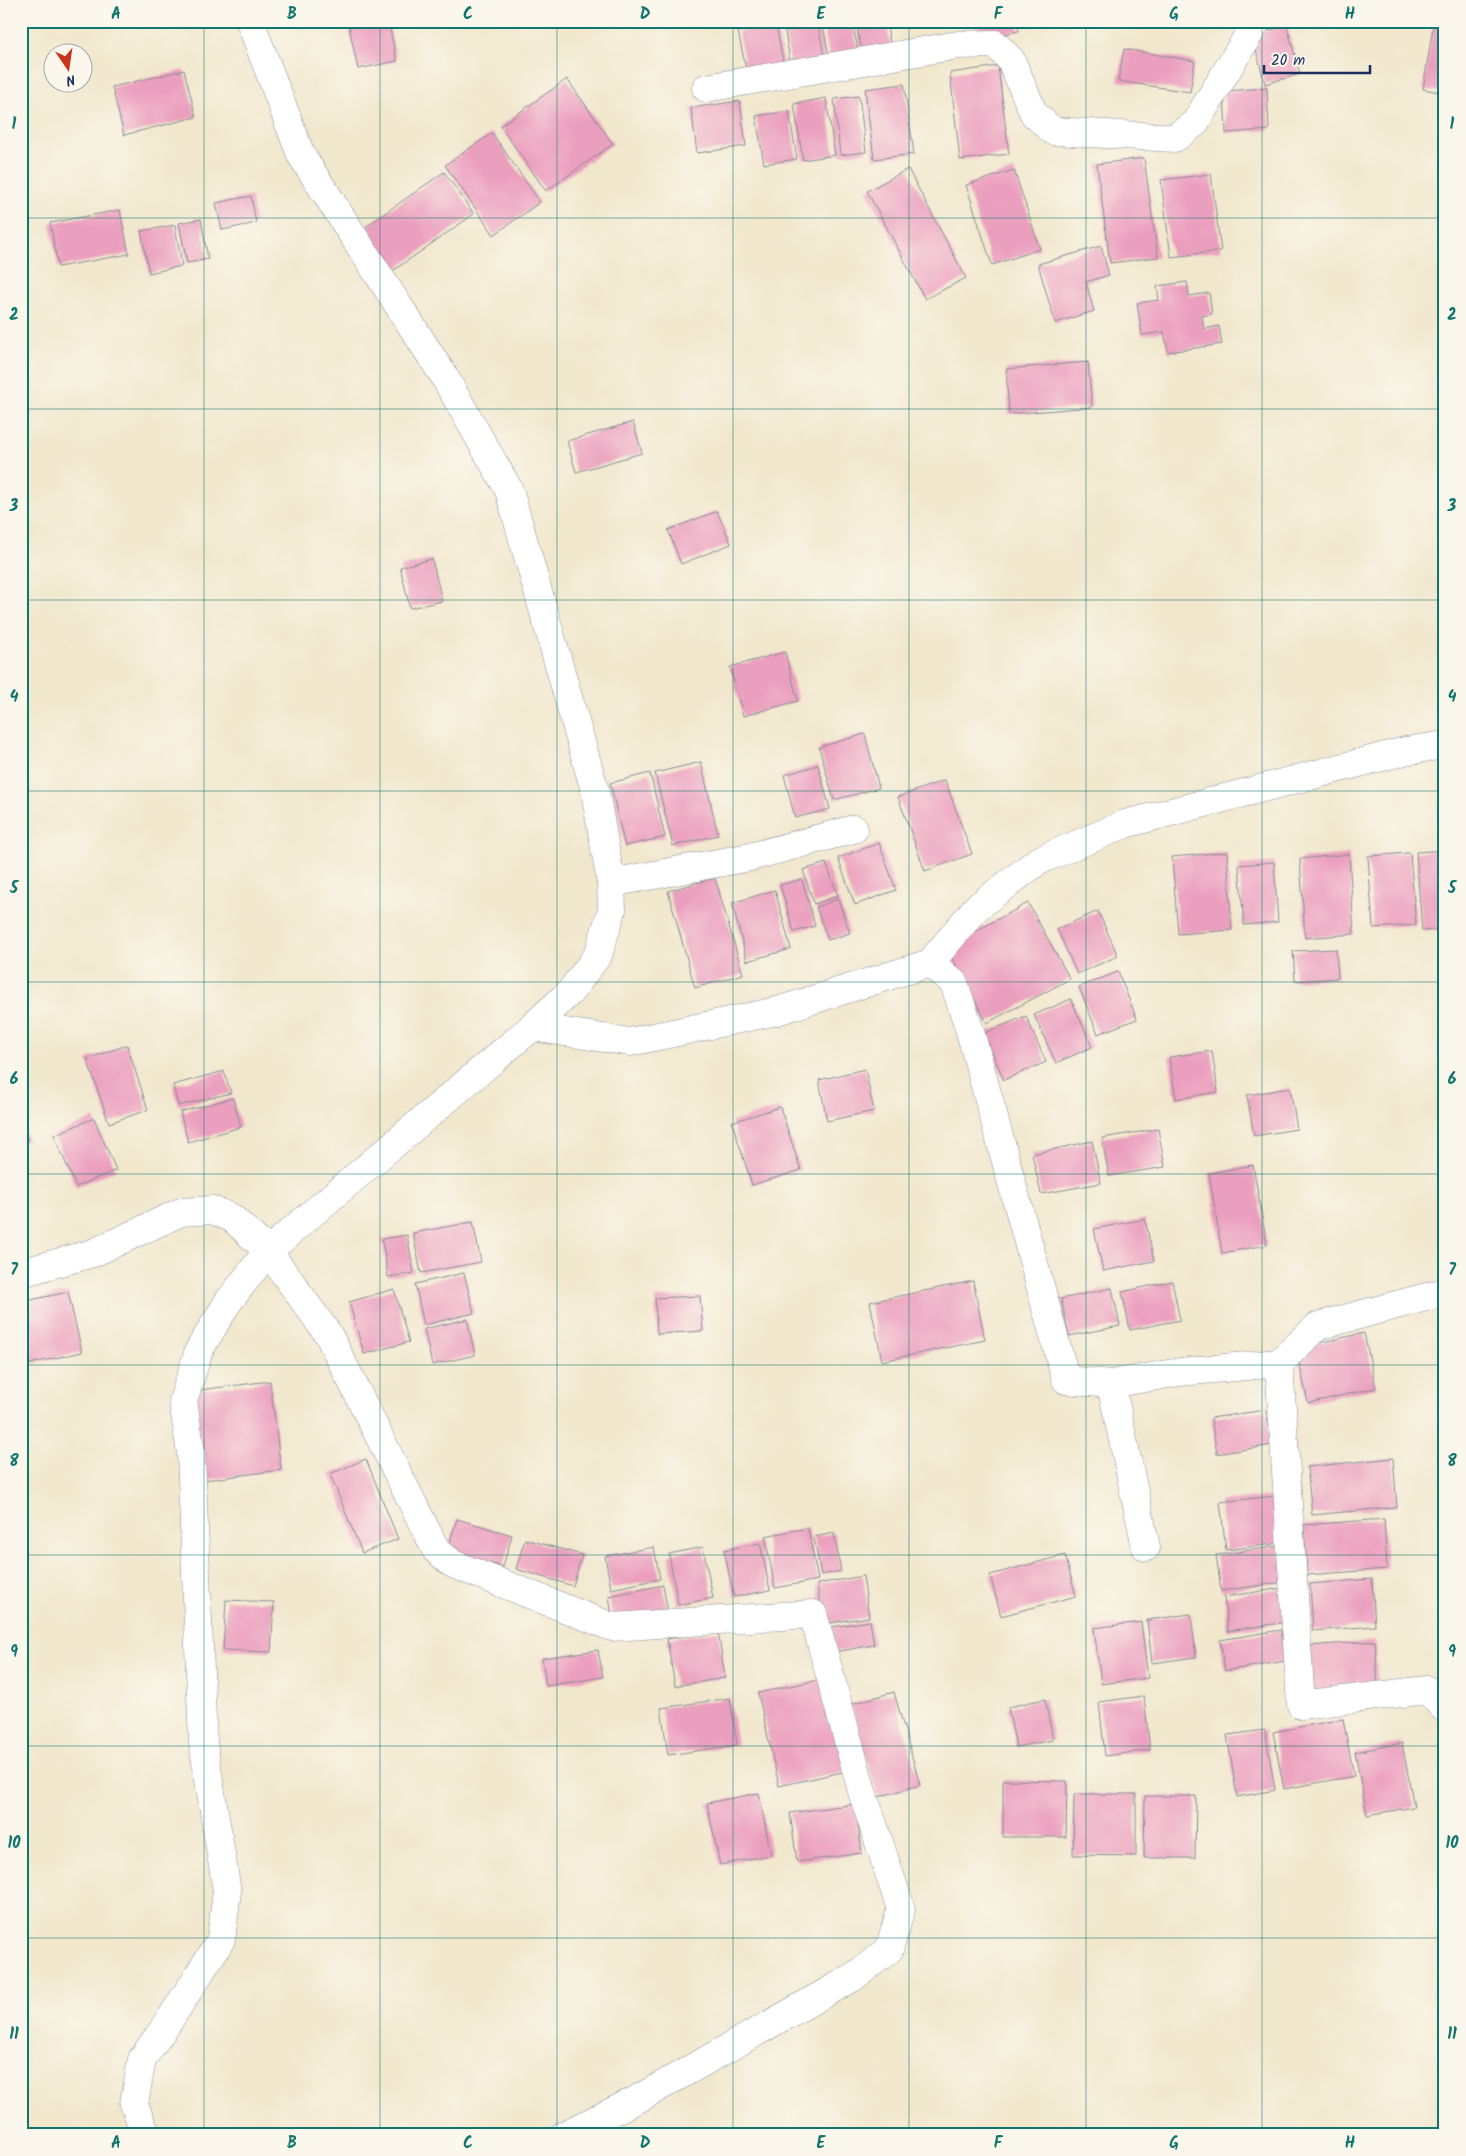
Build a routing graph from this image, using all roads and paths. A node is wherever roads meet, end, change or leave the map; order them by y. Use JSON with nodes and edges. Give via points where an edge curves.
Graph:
{"nodes":[{"id":1,"x":250,"y":21,"type":"edge"},
{"id":2,"x":1257,"y":21,"type":"edge"},
{"id":3,"x":706,"y":88,"type":"dead end"},
{"id":4,"x":1445,"y":745,"type":"edge"},
{"id":5,"x":854,"y":829,"type":"dead end"},
{"id":6,"x":611,"y":883,"type":"junction"},
{"id":7,"x":930,"y":963,"type":"junction"},
{"id":8,"x":532,"y":1027,"type":"junction"},
{"id":9,"x":268,"y":1252,"type":"junction"},
{"id":10,"x":21,"y":1273,"type":"edge"},
{"id":11,"x":1445,"y":1292,"type":"edge"},
{"id":12,"x":1279,"y":1363,"type":"junction"},
{"id":13,"x":1111,"y":1384,"type":"junction"},
{"id":14,"x":1146,"y":1547,"type":"dead end"},
{"id":15,"x":1445,"y":1709,"type":"edge"},
{"id":16,"x":146,"y":2135,"type":"edge"},
{"id":17,"x":564,"y":2135,"type":"edge"}],
"edges":[{"from":1,"to":6,"type":"street","via":[[300,155],[444,376],[509,490],[595,791]]},
{"from":2,"to":3,"type":"street","via":[[1196,123],[1175,138],[1053,131],[1034,114],[1011,60],[995,44],[958,45]]},
{"from":4,"to":7,"type":"street","via":[[1405,751],[1125,824],[1047,857],[976,908]]},
{"from":5,"to":6,"type":"street","via":[[750,857]]},
{"from":6,"to":8,"type":"street","via":[[612,910],[598,955],[570,992]]},
{"from":7,"to":8,"type":"street","via":[[777,1011],[630,1042]]},
{"from":7,"to":13,"type":"street","via":[[954,983],[1066,1380]]},
{"from":8,"to":9,"type":"street"},
{"from":9,"to":10,"type":"street","via":[[232,1218],[212,1210],[181,1212],[93,1252]]},
{"from":9,"to":16,"type":"street","via":[[228,1302],[199,1350],[183,1401],[191,1453],[203,1743],[227,1891],[221,1940],[142,2058],[134,2104]]},
{"from":9,"to":17,"type":"street","via":[[328,1334],[436,1550],[453,1564],[612,1627],[814,1614],[862,1791],[901,1909],[889,1950],[852,1978],[636,2100]]},
{"from":11,"to":12,"type":"street","via":[[1318,1326]]},
{"from":12,"to":13,"type":"street","via":[[1180,1372]]},
{"from":12,"to":15,"type":"street","via":[[1301,1705],[1426,1690]]},
{"from":13,"to":14,"type":"street"}]}
